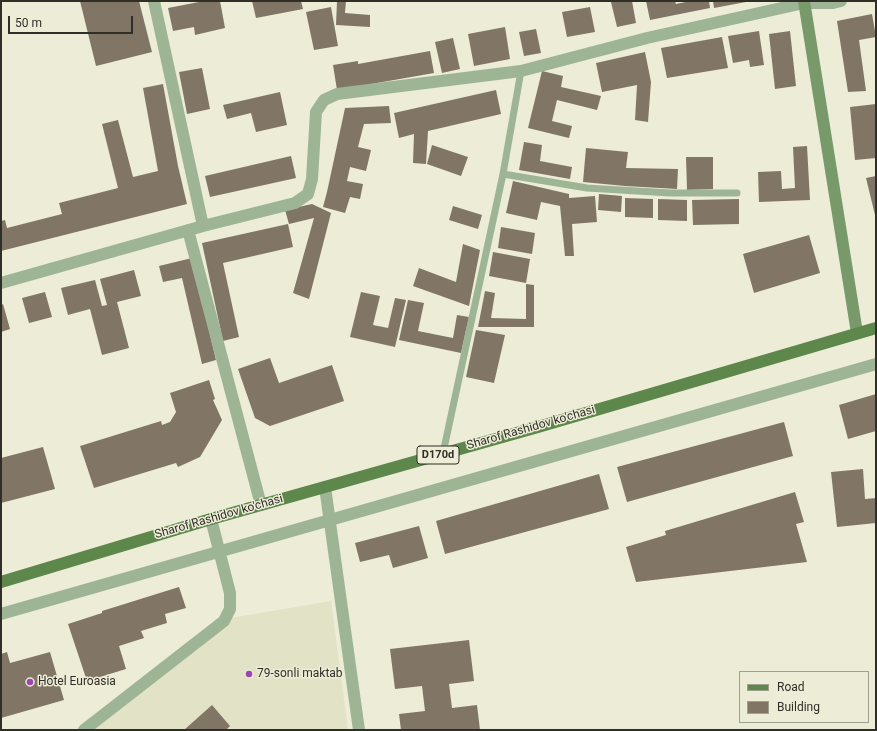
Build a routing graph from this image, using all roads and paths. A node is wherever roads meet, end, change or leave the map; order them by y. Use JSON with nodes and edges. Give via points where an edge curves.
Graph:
{"nodes":[{"id":1,"x":154,"y":1,"type":"edge"},
{"id":2,"x":841,"y":1,"type":"edge"},
{"id":3,"x":804,"y":2,"type":"edge"},
{"id":4,"x":521,"y":71,"type":"junction"},
{"id":5,"x":503,"y":174,"type":"junction"},
{"id":6,"x":737,"y":193,"type":"dead end"},
{"id":7,"x":203,"y":226,"type":"junction"},
{"id":8,"x":188,"y":230,"type":"junction"},
{"id":9,"x":1,"y":283,"type":"edge"},
{"id":10,"x":876,"y":328,"type":"edge"},
{"id":11,"x":858,"y":333,"type":"junction"},
{"id":12,"x":876,"y":364,"type":"edge"},
{"id":13,"x":443,"y":453,"type":"junction"},
{"id":14,"x":325,"y":487,"type":"junction"},
{"id":15,"x":261,"y":505,"type":"junction"},
{"id":16,"x":211,"y":519,"type":"junction"},
{"id":17,"x":330,"y":519,"type":"junction"},
{"id":18,"x":219,"y":552,"type":"junction"},
{"id":19,"x":1,"y":582,"type":"edge"},
{"id":20,"x":1,"y":614,"type":"edge"},
{"id":21,"x":84,"y":730,"type":"edge"},
{"id":22,"x":360,"y":730,"type":"edge"}],
"edges":[{"from":1,"to":7,"type":"street"},
{"from":2,"to":3,"type":"street"},
{"from":3,"to":4,"type":"street","via":[[647,38]]},
{"from":3,"to":11,"type":"street"},
{"from":4,"to":5,"type":"lane"},
{"from":4,"to":7,"type":"street","via":[[337,94],[324,100],[316,112],[312,179],[308,194],[295,203]]},
{"from":5,"to":6,"type":"lane","via":[[587,188],[670,193]]},
{"from":5,"to":13,"type":"lane"},
{"from":7,"to":8,"type":"street"},
{"from":8,"to":9,"type":"street"},
{"from":8,"to":15,"type":"street"},
{"from":10,"to":11,"type":"main road","name":"Sharof Rashidov ko'chasi","number":"D170d"},
{"from":11,"to":13,"type":"main road","name":"Sharof Rashidov ko'chasi","number":"D170d"},
{"from":12,"to":17,"type":"street"},
{"from":13,"to":14,"type":"main road","name":"Sharof Rashidov ko'chasi","number":"D170d"},
{"from":14,"to":15,"type":"main road","name":"Sharof Rashidov ko'chasi","number":"D170d"},
{"from":14,"to":17,"type":"street"},
{"from":15,"to":16,"type":"main road","name":"Sharof Rashidov ko'chasi","number":"D170d"},
{"from":16,"to":18,"type":"street"},
{"from":16,"to":19,"type":"main road","name":"Sharof Rashidov ko'chasi","number":"D170d"},
{"from":17,"to":18,"type":"street"},
{"from":17,"to":22,"type":"street"},
{"from":18,"to":20,"type":"street"},
{"from":18,"to":21,"type":"street","via":[[230,593],[230,609],[224,621]]}]}
